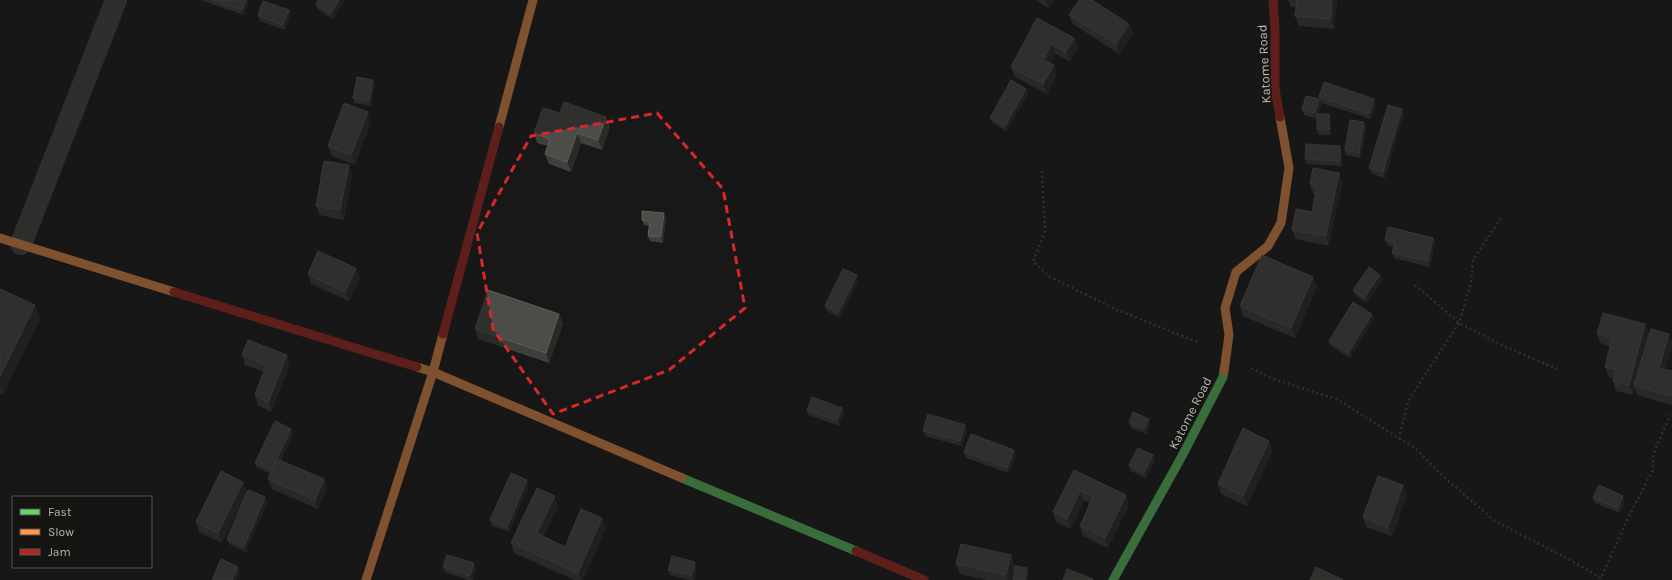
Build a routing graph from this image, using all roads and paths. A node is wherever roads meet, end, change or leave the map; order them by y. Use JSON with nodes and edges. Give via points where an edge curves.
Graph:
{"nodes":[{"id":1,"x":116,"y":0,"type":"edge"},
{"id":2,"x":533,"y":0,"type":"edge"},
{"id":3,"x":1273,"y":0,"type":"edge"},
{"id":4,"x":1042,"y":171,"type":"dead end"},
{"id":5,"x":1501,"y":218,"type":"dead end"},
{"id":6,"x":0,"y":238,"type":"edge"},
{"id":7,"x":21,"y":244,"type":"junction"},
{"id":8,"x":1415,"y":285,"type":"dead end"},
{"id":9,"x":1458,"y":323,"type":"junction"},
{"id":10,"x":1226,"y":356,"type":"junction"},
{"id":11,"x":1556,"y":369,"type":"dead end"},
{"id":12,"x":433,"y":372,"type":"junction"},
{"id":13,"x":1670,"y":415,"type":"dead end"},
{"id":14,"x":1399,"y":439,"type":"junction"},
{"id":15,"x":366,"y":580,"type":"edge"},
{"id":16,"x":924,"y":580,"type":"edge"},
{"id":17,"x":1113,"y":580,"type":"edge"}],
"edges":[{"from":1,"to":7,"type":"street"},
{"from":2,"to":12,"type":"street"},
{"from":3,"to":10,"type":"street","name":"Katome Road","via":[[1275,89],[1289,168],[1281,223],[1268,246],[1236,272],[1225,308],[1229,335]]},
{"from":4,"to":10,"type":"path","via":[[1045,231],[1033,262],[1050,277],[1117,310],[1197,341]]},
{"from":5,"to":9,"type":"path","via":[[1473,260],[1471,283]]},
{"from":6,"to":7,"type":"street"},
{"from":7,"to":12,"type":"street"},
{"from":8,"to":9,"type":"path"},
{"from":9,"to":11,"type":"path"},
{"from":9,"to":14,"type":"path","via":[[1408,401]]},
{"from":10,"to":14,"type":"path","via":[[1268,377],[1338,400]]},
{"from":10,"to":17,"type":"street","name":"Katome Road","via":[[1223,377]]},
{"from":12,"to":15,"type":"street"},
{"from":12,"to":16,"type":"street"},
{"from":13,"to":14,"type":"path","via":[[1653,455],[1653,470],[1601,578],[1495,521],[1446,479],[1415,448]]}]}
